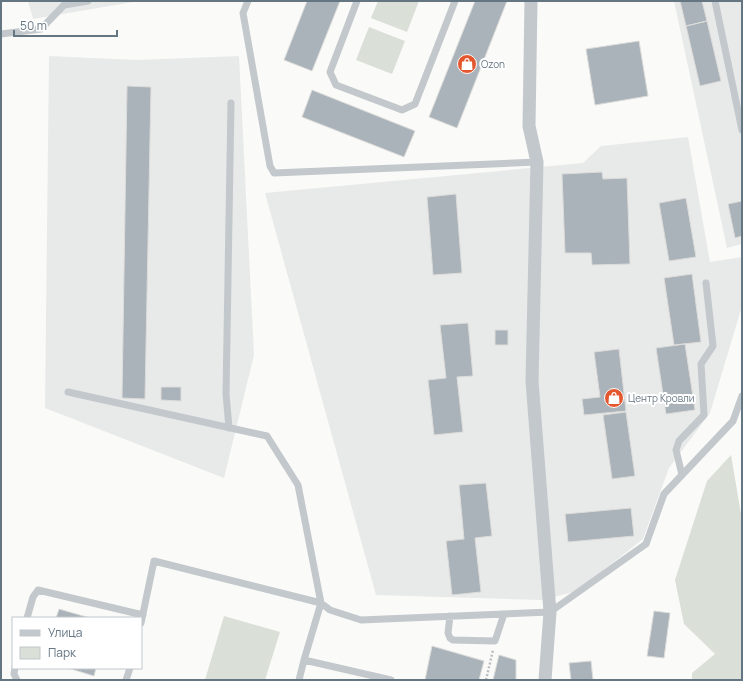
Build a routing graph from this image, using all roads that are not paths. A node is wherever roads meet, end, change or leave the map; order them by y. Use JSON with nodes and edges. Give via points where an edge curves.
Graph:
{"nodes":[{"id":1,"x":88,"y":1,"type":"edge"},
{"id":2,"x":248,"y":1,"type":"edge"},
{"id":3,"x":357,"y":1,"type":"edge"},
{"id":4,"x":455,"y":1,"type":"edge"},
{"id":5,"x":531,"y":1,"type":"edge"},
{"id":6,"x":715,"y":1,"type":"edge"},
{"id":7,"x":1,"y":34,"type":"edge"},
{"id":8,"x":232,"y":103,"type":"dead end"},
{"id":9,"x":742,"y":130,"type":"edge"},
{"id":10,"x":537,"y":162,"type":"junction"},
{"id":11,"x":706,"y":283,"type":"dead end"},
{"id":12,"x":68,"y":392,"type":"dead end"},
{"id":13,"x":742,"y":396,"type":"edge"},
{"id":14,"x":228,"y":428,"type":"junction"},
{"id":15,"x":682,"y":476,"type":"junction"},
{"id":16,"x":321,"y":603,"type":"junction"},
{"id":17,"x":550,"y":612,"type":"junction"},
{"id":18,"x":504,"y":614,"type":"junction"},
{"id":19,"x":143,"y":615,"type":"junction"},
{"id":20,"x":450,"y":616,"type":"junction"},
{"id":21,"x":27,"y":617,"type":"edge"},
{"id":22,"x":142,"y":619,"type":"edge"},
{"id":23,"x":304,"y":660,"type":"junction"},
{"id":24,"x":15,"y":669,"type":"edge"},
{"id":25,"x":130,"y":669,"type":"edge"},
{"id":26,"x":17,"y":680,"type":"edge"},
{"id":27,"x":126,"y":680,"type":"edge"},
{"id":28,"x":299,"y":680,"type":"edge"},
{"id":29,"x":391,"y":680,"type":"edge"},
{"id":30,"x":545,"y":680,"type":"edge"}],
"edges":[{"from":1,"to":7,"type":"lane","via":[[64,6],[41,29]]},
{"from":2,"to":10,"type":"lane","via":[[243,13],[270,166],[274,173]]},
{"from":3,"to":4,"type":"lane","via":[[330,72],[336,85],[402,110],[415,104]]},
{"from":5,"to":10,"type":"street","via":[[529,126]]},
{"from":6,"to":9,"type":"lane"},
{"from":8,"to":14,"type":"lane","via":[[226,394]]},
{"from":10,"to":17,"type":"street","via":[[532,381]]},
{"from":11,"to":15,"type":"lane","via":[[713,346],[701,364],[704,416],[679,440],[676,450]]},
{"from":12,"to":14,"type":"lane"},
{"from":13,"to":15,"type":"lane","via":[[733,421]]},
{"from":14,"to":16,"type":"lane","via":[[267,436],[298,485]]},
{"from":15,"to":17,"type":"lane","via":[[664,494],[646,544]]},
{"from":16,"to":19,"type":"lane","via":[[154,561]]},
{"from":16,"to":20,"type":"lane","via":[[330,610],[361,620]]},
{"from":16,"to":23,"type":"lane"},
{"from":17,"to":18,"type":"lane"},
{"from":17,"to":30,"type":"street"},
{"from":18,"to":20,"type":"lane"},
{"from":18,"to":20,"type":"lane","via":[[495,642],[453,640],[448,632]]},
{"from":19,"to":21,"type":"lane","via":[[38,590],[33,597]]},
{"from":19,"to":22,"type":"lane"},
{"from":23,"to":28,"type":"lane"},
{"from":23,"to":29,"type":"lane"},
{"from":24,"to":26,"type":"lane"},
{"from":25,"to":27,"type":"lane"}]}
